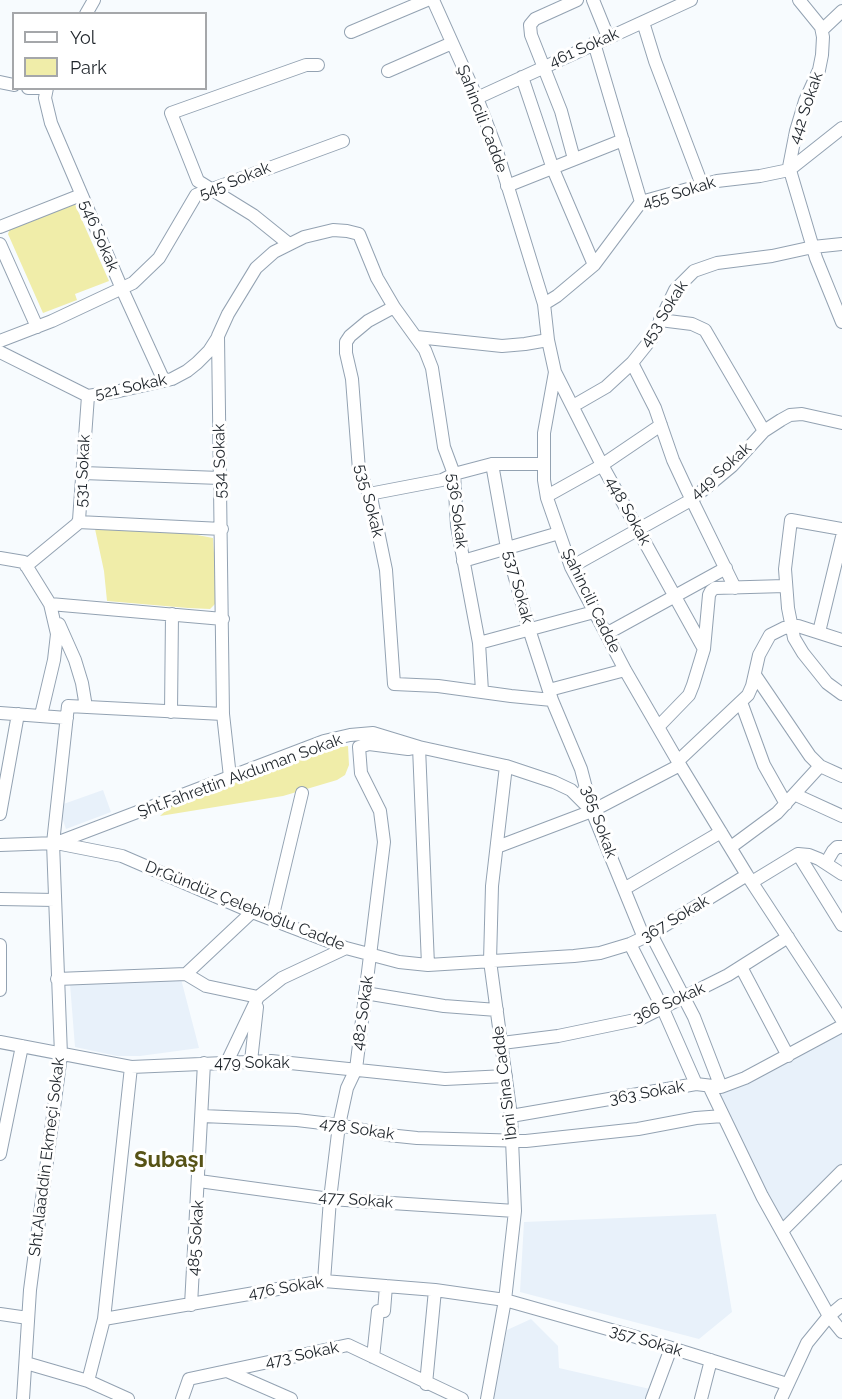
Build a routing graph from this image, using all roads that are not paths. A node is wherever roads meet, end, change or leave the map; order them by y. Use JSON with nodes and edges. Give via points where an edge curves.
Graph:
{"nodes":[{"id":1,"x":427,"y":0,"type":"edge"},
{"id":2,"x":433,"y":0,"type":"edge"},
{"id":3,"x":577,"y":0,"type":"edge"},
{"id":4,"x":593,"y":0,"type":"edge"},
{"id":5,"x":691,"y":0,"type":"edge"},
{"id":6,"x":799,"y":0,"type":"edge"},
{"id":7,"x":842,"y":11,"type":"edge"},
{"id":8,"x":643,"y":22,"type":"junction"},
{"id":9,"x":822,"y":30,"type":"junction"},
{"id":10,"x":351,"y":32,"type":"dead end"},
{"id":11,"x":608,"y":37,"type":"junction"},
{"id":12,"x":452,"y":42,"type":"junction"},
{"id":13,"x":594,"y":44,"type":"junction"},
{"id":14,"x":318,"y":65,"type":"dead end"},
{"id":15,"x":544,"y":66,"type":"junction"},
{"id":16,"x":388,"y":71,"type":"dead end"},
{"id":17,"x":522,"y":77,"type":"junction"},
{"id":18,"x":47,"y":90,"type":"edge"},
{"id":19,"x":477,"y":98,"type":"junction"},
{"id":20,"x":842,"y":128,"type":"edge"},
{"id":21,"x":623,"y":140,"type":"junction"},
{"id":22,"x":344,"y":141,"type":"dead end"},
{"id":23,"x":574,"y":159,"type":"junction"},
{"id":24,"x":552,"y":168,"type":"junction"},
{"id":25,"x":789,"y":170,"type":"junction"},
{"id":26,"x":702,"y":185,"type":"junction"},
{"id":27,"x":507,"y":186,"type":"junction"},
{"id":28,"x":209,"y":189,"type":"junction"},
{"id":29,"x":81,"y":195,"type":"junction"},
{"id":30,"x":641,"y":202,"type":"junction"},
{"id":31,"x":0,"y":226,"type":"edge"},
{"id":32,"x":359,"y":234,"type":"joint"},
{"id":33,"x":0,"y":244,"type":"edge"},
{"id":34,"x":289,"y":244,"type":"junction"},
{"id":35,"x":842,"y":244,"type":"edge"},
{"id":36,"x":813,"y":247,"type":"junction"},
{"id":37,"x":594,"y":265,"type":"junction"},
{"id":38,"x":0,"y":269,"type":"edge"},
{"id":39,"x":14,"y":278,"type":"junction"},
{"id":40,"x":122,"y":289,"type":"junction"},
{"id":41,"x":544,"y":304,"type":"junction"},
{"id":42,"x":394,"y":307,"type":"junction"},
{"id":43,"x":660,"y":320,"type":"junction"},
{"id":44,"x":842,"y":322,"type":"edge"},
{"id":45,"x":37,"y":327,"type":"junction"},
{"id":46,"x":218,"y":336,"type":"junction"},
{"id":47,"x":417,"y":337,"type":"junction"},
{"id":48,"x":548,"y":340,"type":"junction"},
{"id":49,"x":0,"y":341,"type":"edge"},
{"id":50,"x":0,"y":352,"type":"edge"},
{"id":51,"x":632,"y":363,"type":"junction"},
{"id":52,"x":555,"y":372,"type":"junction"},
{"id":53,"x":164,"y":381,"type":"junction"},
{"id":54,"x":88,"y":396,"type":"junction"},
{"id":55,"x":573,"y":406,"type":"junction"},
{"id":56,"x":842,"y":423,"type":"edge"},
{"id":57,"x":661,"y":425,"type":"junction"},
{"id":58,"x":764,"y":431,"type":"junction"},
{"id":59,"x":492,"y":464,"type":"junction"},
{"id":60,"x":543,"y":464,"type":"junction"},
{"id":61,"x":602,"y":465,"type":"junction"},
{"id":62,"x":83,"y":473,"type":"junction"},
{"id":63,"x":454,"y":474,"type":"junction"},
{"id":64,"x":220,"y":478,"type":"junction"},
{"id":65,"x":369,"y":494,"type":"junction"},
{"id":66,"x":547,"y":496,"type":"junction"},
{"id":67,"x":691,"y":500,"type":"junction"},
{"id":68,"x":78,"y":522,"type":"junction"},
{"id":69,"x":222,"y":529,"type":"junction"},
{"id":70,"x":842,"y":529,"type":"edge"},
{"id":71,"x":638,"y":530,"type":"junction"},
{"id":72,"x":559,"y":533,"type":"junction"},
{"id":73,"x":842,"y":537,"type":"edge"},
{"id":74,"x":507,"y":548,"type":"junction"},
{"id":75,"x":0,"y":558,"type":"edge"},
{"id":76,"x":463,"y":561,"type":"junction"},
{"id":77,"x":723,"y":563,"type":"junction"},
{"id":78,"x":26,"y":566,"type":"junction"},
{"id":79,"x":571,"y":567,"type":"junction"},
{"id":80,"x":785,"y":586,"type":"junction"},
{"id":81,"x":735,"y":588,"type":"junction"},
{"id":82,"x":675,"y":595,"type":"junction"},
{"id":83,"x":50,"y":604,"type":"junction"},
{"id":84,"x":594,"y":612,"type":"junction"},
{"id":85,"x":172,"y":614,"type":"junction"},
{"id":86,"x":223,"y":619,"type":"junction"},
{"id":87,"x":792,"y":628,"type":"junction"},
{"id":88,"x":530,"y":630,"type":"junction"},
{"id":89,"x":819,"y":632,"type":"junction"},
{"id":90,"x":606,"y":634,"type":"junction"},
{"id":91,"x":842,"y":640,"type":"edge"},
{"id":92,"x":479,"y":643,"type":"junction"},
{"id":93,"x":704,"y":649,"type":"junction"},
{"id":94,"x":624,"y":670,"type":"junction"},
{"id":95,"x":755,"y":675,"type":"junction"},
{"id":96,"x":482,"y":691,"type":"junction"},
{"id":97,"x":842,"y":694,"type":"edge"},
{"id":98,"x":552,"y":699,"type":"junction"},
{"id":99,"x":741,"y":702,"type":"junction"},
{"id":100,"x":86,"y":707,"type":"junction"},
{"id":101,"x":68,"y":712,"type":"junction"},
{"id":102,"x":171,"y":712,"type":"junction"},
{"id":103,"x":0,"y":713,"type":"edge"},
{"id":104,"x":18,"y":714,"type":"junction"},
{"id":105,"x":223,"y":714,"type":"junction"},
{"id":106,"x":41,"y":715,"type":"junction"},
{"id":107,"x":658,"y":727,"type":"junction"},
{"id":108,"x":419,"y":747,"type":"junction"},
{"id":109,"x":679,"y":763,"type":"junction"},
{"id":110,"x":506,"y":766,"type":"junction"},
{"id":111,"x":820,"y":766,"type":"junction"},
{"id":112,"x":842,"y":776,"type":"edge"},
{"id":113,"x":230,"y":777,"type":"junction"},
{"id":114,"x":302,"y":793,"type":"dead end"},
{"id":115,"x":795,"y":795,"type":"junction"},
{"id":116,"x":786,"y":804,"type":"junction"},
{"id":117,"x":592,"y":811,"type":"junction"},
{"id":118,"x":0,"y":814,"type":"edge"},
{"id":119,"x":842,"y":816,"type":"edge"},
{"id":120,"x":722,"y":832,"type":"junction"},
{"id":121,"x":55,"y":843,"type":"junction"},
{"id":122,"x":0,"y":845,"type":"edge"},
{"id":123,"x":731,"y":847,"type":"junction"},
{"id":124,"x":842,"y":847,"type":"edge"},
{"id":125,"x":497,"y":848,"type":"junction"},
{"id":126,"x":798,"y":854,"type":"junction"},
{"id":127,"x":826,"y":863,"type":"junction"},
{"id":128,"x":842,"y":874,"type":"edge"},
{"id":129,"x":750,"y":878,"type":"junction"},
{"id":130,"x":624,"y":889,"type":"junction"},
{"id":131,"x":0,"y":899,"type":"edge"},
{"id":132,"x":55,"y":900,"type":"junction"},
{"id":133,"x":252,"y":912,"type":"junction"},
{"id":134,"x":272,"y":920,"type":"junction"},
{"id":135,"x":842,"y":925,"type":"edge"},
{"id":136,"x":648,"y":936,"type":"junction"},
{"id":137,"x":788,"y":937,"type":"junction"},
{"id":138,"x":630,"y":944,"type":"junction"},
{"id":139,"x":0,"y":945,"type":"edge"},
{"id":140,"x":346,"y":948,"type":"junction"},
{"id":141,"x":371,"y":956,"type":"junction"},
{"id":142,"x":490,"y":961,"type":"junction"},
{"id":143,"x":428,"y":964,"type":"junction"},
{"id":144,"x":741,"y":967,"type":"junction"},
{"id":145,"x":186,"y":974,"type":"junction"},
{"id":146,"x":57,"y":979,"type":"junction"},
{"id":147,"x":0,"y":990,"type":"edge"},
{"id":148,"x":365,"y":993,"type":"junction"},
{"id":149,"x":258,"y":997,"type":"junction"},
{"id":150,"x":684,"y":998,"type":"junction"},
{"id":151,"x":663,"y":1009,"type":"junction"},
{"id":152,"x":497,"y":1010,"type":"junction"},
{"id":153,"x":842,"y":1020,"type":"edge"},
{"id":154,"x":842,"y":1026,"type":"edge"},
{"id":155,"x":0,"y":1042,"type":"edge"},
{"id":156,"x":502,"y":1042,"type":"junction"},
{"id":157,"x":22,"y":1046,"type":"junction"},
{"id":158,"x":61,"y":1055,"type":"junction"},
{"id":159,"x":788,"y":1056,"type":"junction"},
{"id":160,"x":251,"y":1061,"type":"junction"},
{"id":161,"x":227,"y":1062,"type":"junction"},
{"id":162,"x":204,"y":1063,"type":"junction"},
{"id":163,"x":131,"y":1067,"type":"junction"},
{"id":164,"x":356,"y":1069,"type":"junction"},
{"id":165,"x":506,"y":1076,"type":"junction"},
{"id":166,"x":696,"y":1084,"type":"junction"},
{"id":167,"x":715,"y":1087,"type":"junction"},
{"id":168,"x":202,"y":1116,"type":"junction"},
{"id":169,"x":511,"y":1116,"type":"junction"},
{"id":170,"x":723,"y":1116,"type":"junction"},
{"id":171,"x":339,"y":1125,"type":"junction"},
{"id":172,"x":513,"y":1141,"type":"junction"},
{"id":173,"x":0,"y":1154,"type":"edge"},
{"id":174,"x":840,"y":1176,"type":"edge"},
{"id":175,"x":199,"y":1181,"type":"junction"},
{"id":176,"x":330,"y":1199,"type":"junction"},
{"id":177,"x":514,"y":1211,"type":"junction"},
{"id":178,"x":782,"y":1231,"type":"junction"},
{"id":179,"x":324,"y":1281,"type":"junction"},
{"id":180,"x":386,"y":1286,"type":"junction"},
{"id":181,"x":435,"y":1290,"type":"junction"},
{"id":182,"x":505,"y":1300,"type":"junction"},
{"id":183,"x":191,"y":1305,"type":"junction"},
{"id":184,"x":842,"y":1305,"type":"edge"},
{"id":185,"x":0,"y":1314,"type":"edge"},
{"id":186,"x":829,"y":1316,"type":"junction"},
{"id":187,"x":28,"y":1318,"type":"junction"},
{"id":188,"x":104,"y":1319,"type":"junction"},
{"id":189,"x":842,"y":1332,"type":"edge"},
{"id":190,"x":671,"y":1348,"type":"junction"},
{"id":191,"x":373,"y":1357,"type":"junction"},
{"id":192,"x":711,"y":1360,"type":"junction"},
{"id":193,"x":26,"y":1363,"type":"junction"},
{"id":194,"x":227,"y":1371,"type":"junction"},
{"id":195,"x":88,"y":1381,"type":"junction"},
{"id":196,"x":426,"y":1384,"type":"junction"},
{"id":197,"x":787,"y":1384,"type":"junction"},
{"id":198,"x":23,"y":1399,"type":"edge"},
{"id":199,"x":128,"y":1399,"type":"edge"},
{"id":200,"x":182,"y":1399,"type":"edge"},
{"id":201,"x":291,"y":1399,"type":"edge"},
{"id":202,"x":462,"y":1399,"type":"edge"},
{"id":203,"x":487,"y":1399,"type":"edge"},
{"id":204,"x":652,"y":1399,"type":"edge"},
{"id":205,"x":701,"y":1399,"type":"edge"},
{"id":206,"x":781,"y":1399,"type":"edge"}],
"edges":[{"from":1,"to":10,"type":"street"},
{"from":2,"to":12,"type":"street","name":"Şahincili Cadde"},
{"from":3,"to":15,"type":"street","via":[[530,25]]},
{"from":4,"to":11,"type":"street"},
{"from":5,"to":8,"type":"street","name":"461 Sokak"},
{"from":6,"to":9,"type":"street"},
{"from":7,"to":9,"type":"street"},
{"from":8,"to":11,"type":"street","name":"461 Sokak"},
{"from":8,"to":26,"type":"street"},
{"from":9,"to":25,"type":"street","name":"442 Sokak","via":[[819,70],[796,130]]},
{"from":11,"to":13,"type":"street","name":"461 Sokak"},
{"from":12,"to":16,"type":"street"},
{"from":12,"to":19,"type":"street","name":"Şahincili Cadde"},
{"from":13,"to":15,"type":"street","name":"461 Sokak"},
{"from":13,"to":21,"type":"street"},
{"from":14,"to":28,"type":"street","via":[[306,65],[171,113],[198,181]]},
{"from":15,"to":17,"type":"street","name":"461 Sokak"},
{"from":15,"to":23,"type":"street"},
{"from":17,"to":19,"type":"street","name":"461 Sokak"},
{"from":17,"to":24,"type":"street"},
{"from":18,"to":29,"type":"street","name":"546 Sokak","via":[[48,113]]},
{"from":19,"to":27,"type":"street","name":"Şahincili Cadde"},
{"from":20,"to":25,"type":"street","name":"455 Sokak"},
{"from":21,"to":23,"type":"street"},
{"from":21,"to":30,"type":"street"},
{"from":22,"to":28,"type":"street","name":"545 Sokak"},
{"from":23,"to":24,"type":"street"},
{"from":24,"to":27,"type":"street"},
{"from":24,"to":37,"type":"street"},
{"from":25,"to":26,"type":"street","name":"455 Sokak"},
{"from":25,"to":36,"type":"street","name":"442 Sokak"},
{"from":26,"to":30,"type":"street","name":"455 Sokak"},
{"from":27,"to":41,"type":"street","name":"Şahincili Cadde"},
{"from":28,"to":34,"type":"street","via":[[253,215]]},
{"from":28,"to":40,"type":"street","name":"545 Sokak","via":[[196,195],[159,258]]},
{"from":29,"to":31,"type":"street"},
{"from":29,"to":40,"type":"street","name":"546 Sokak"},
{"from":30,"to":37,"type":"street","name":"455 Sokak"},
{"from":32,"to":34,"type":"street","name":"534 Sokak","via":[[333,230]]},
{"from":32,"to":42,"type":"street","name":"536 Sokak"},
{"from":33,"to":39,"type":"street"},
{"from":34,"to":46,"type":"street","name":"534 Sokak","via":[[256,268]]},
{"from":35,"to":36,"type":"street","name":"453 Sokak"},
{"from":36,"to":43,"type":"street","name":"453 Sokak","via":[[717,263],[694,271],[675,290]]},
{"from":36,"to":44,"type":"street","name":"442 Sokak"},
{"from":37,"to":41,"type":"street","name":"455 Sokak"},
{"from":38,"to":39,"type":"street"},
{"from":39,"to":45,"type":"street"},
{"from":40,"to":45,"type":"street","name":"545 Sokak"},
{"from":40,"to":53,"type":"street","name":"546 Sokak"},
{"from":41,"to":48,"type":"street","name":"Şahincili Cadde"},
{"from":42,"to":47,"type":"street","name":"536 Sokak"},
{"from":42,"to":65,"type":"street","name":"535 Sokak","via":[[368,321],[346,342],[359,470]]},
{"from":43,"to":51,"type":"street","name":"453 Sokak","via":[[652,338]]},
{"from":43,"to":58,"type":"street","via":[[692,324],[705,330]]},
{"from":45,"to":49,"type":"street","name":"545 Sokak"},
{"from":46,"to":53,"type":"street","name":"521 Sokak","via":[[192,367]]},
{"from":46,"to":64,"type":"street","name":"534 Sokak"},
{"from":47,"to":48,"type":"street","via":[[502,346]]},
{"from":47,"to":63,"type":"street","name":"536 Sokak","via":[[432,368],[444,447]]},
{"from":48,"to":52,"type":"street","name":"Şahincili Cadde"},
{"from":50,"to":54,"type":"street","name":"521 Sokak"},
{"from":51,"to":55,"type":"street","name":"453 Sokak","via":[[606,387]]},
{"from":51,"to":57,"type":"street"},
{"from":52,"to":55,"type":"street","name":"448 Sokak"},
{"from":52,"to":60,"type":"street","name":"Şahincili Cadde","via":[[544,433]]},
{"from":53,"to":54,"type":"street","name":"521 Sokak"},
{"from":54,"to":62,"type":"street","name":"531 Sokak"},
{"from":55,"to":61,"type":"street","name":"448 Sokak"},
{"from":56,"to":58,"type":"street","name":"449 Sokak","via":[[790,415]]},
{"from":57,"to":61,"type":"street"},
{"from":57,"to":67,"type":"street"},
{"from":58,"to":67,"type":"street","name":"449 Sokak","via":[[732,466]]},
{"from":59,"to":60,"type":"street"},
{"from":59,"to":63,"type":"street"},
{"from":59,"to":74,"type":"street","name":"537 Sokak"},
{"from":60,"to":66,"type":"street","name":"Şahincili Cadde"},
{"from":61,"to":66,"type":"street"},
{"from":61,"to":71,"type":"street","name":"448 Sokak"},
{"from":62,"to":64,"type":"street"},
{"from":62,"to":68,"type":"street","name":"531 Sokak"},
{"from":63,"to":65,"type":"street","via":[[442,480]]},
{"from":63,"to":76,"type":"street","name":"536 Sokak"},
{"from":64,"to":69,"type":"street","name":"534 Sokak"},
{"from":65,"to":96,"type":"street","name":"535 Sokak","via":[[386,570],[394,684]]},
{"from":66,"to":72,"type":"street","name":"Şahincili Cadde"},
{"from":67,"to":71,"type":"street","name":"449 Sokak"},
{"from":67,"to":77,"type":"street"},
{"from":68,"to":69,"type":"street"},
{"from":68,"to":78,"type":"street","name":"531 Sokak"},
{"from":69,"to":86,"type":"street","name":"534 Sokak"},
{"from":70,"to":80,"type":"street","via":[[791,520]]},
{"from":71,"to":79,"type":"street","name":"449 Sokak"},
{"from":71,"to":82,"type":"street","name":"448 Sokak"},
{"from":72,"to":74,"type":"street"},
{"from":72,"to":79,"type":"street","name":"Şahincili Cadde"},
{"from":73,"to":89,"type":"street"},
{"from":74,"to":76,"type":"street"},
{"from":74,"to":88,"type":"street","name":"537 Sokak"},
{"from":75,"to":78,"type":"street","via":[[24,562]]},
{"from":76,"to":92,"type":"street","name":"536 Sokak"},
{"from":77,"to":81,"type":"street"},
{"from":77,"to":82,"type":"street"},
{"from":78,"to":83,"type":"street"},
{"from":79,"to":84,"type":"street","name":"Şahincili Cadde"},
{"from":80,"to":81,"type":"street"},
{"from":80,"to":87,"type":"street"},
{"from":81,"to":93,"type":"street","via":[[715,588],[709,595]]},
{"from":82,"to":90,"type":"street"},
{"from":82,"to":93,"type":"street","name":"448 Sokak"},
{"from":83,"to":85,"type":"street"},
{"from":83,"to":100,"type":"street","via":[[75,660]]},
{"from":83,"to":106,"type":"street","via":[[57,634]]},
{"from":84,"to":88,"type":"street"},
{"from":84,"to":90,"type":"street","name":"Şahincili Cadde"},
{"from":85,"to":86,"type":"street"},
{"from":85,"to":102,"type":"street"},
{"from":86,"to":105,"type":"street","name":"534 Sokak"},
{"from":87,"to":89,"type":"street"},
{"from":87,"to":95,"type":"street","via":[[770,635]]},
{"from":87,"to":97,"type":"street","via":[[803,653],[827,683]]},
{"from":88,"to":92,"type":"street"},
{"from":88,"to":98,"type":"street","name":"537 Sokak"},
{"from":89,"to":91,"type":"street"},
{"from":90,"to":94,"type":"street","name":"Şahincili Cadde"},
{"from":92,"to":96,"type":"street","name":"536 Sokak"},
{"from":93,"to":107,"type":"street","via":[[688,694]]},
{"from":94,"to":98,"type":"street"},
{"from":94,"to":107,"type":"street","name":"Şahincili Cadde"},
{"from":95,"to":99,"type":"street","via":[[751,690]]},
{"from":95,"to":111,"type":"street","via":[[792,732]]},
{"from":96,"to":98,"type":"street"},
{"from":98,"to":117,"type":"street","name":"365 Sokak"},
{"from":99,"to":109,"type":"street"},
{"from":99,"to":116,"type":"street","via":[[759,755]]},
{"from":100,"to":101,"type":"street"},
{"from":100,"to":102,"type":"street"},
{"from":101,"to":106,"type":"street"},
{"from":101,"to":121,"type":"street","name":"Sht.Alaaddin Ekmeçi Sokak"},
{"from":102,"to":105,"type":"street"},
{"from":103,"to":104,"type":"street"},
{"from":104,"to":106,"type":"street"},
{"from":104,"to":118,"type":"street"},
{"from":105,"to":113,"type":"street","name":"534 Sokak"},
{"from":107,"to":109,"type":"street","name":"Şahincili Cadde"},
{"from":108,"to":110,"type":"street","name":"Şht.Fahrettin Akduman Sokak"},
{"from":108,"to":113,"type":"street","name":"Şht.Fahrettin Akduman Sokak","via":[[383,735],[350,735]]},
{"from":108,"to":141,"type":"street","name":"482 Sokak","via":[[359,747],[361,773],[380,811],[384,842]]},
{"from":108,"to":143,"type":"street"},
{"from":109,"to":117,"type":"street"},
{"from":109,"to":120,"type":"street","name":"Şahincili Cadde"},
{"from":110,"to":117,"type":"street","name":"Şht.Fahrettin Akduman Sokak","via":[[571,790]]},
{"from":110,"to":125,"type":"street","name":"İbni Sina Cadde"},
{"from":111,"to":112,"type":"street"},
{"from":111,"to":115,"type":"street"},
{"from":113,"to":121,"type":"street","name":"Şht.Fahrettin Akduman Sokak"},
{"from":114,"to":134,"type":"street"},
{"from":115,"to":116,"type":"street"},
{"from":115,"to":119,"type":"street"},
{"from":116,"to":123,"type":"street"},
{"from":117,"to":125,"type":"street"},
{"from":117,"to":130,"type":"street","name":"365 Sokak"},
{"from":120,"to":123,"type":"street","name":"Şahincili Cadde"},
{"from":120,"to":130,"type":"street"},
{"from":121,"to":122,"type":"street","name":"Dr.Gündüz Çelebioğlu Cadde"},
{"from":121,"to":132,"type":"street","name":"Sht.Alaaddin Ekmeçi Sokak"},
{"from":121,"to":133,"type":"street","name":"Dr.Gündüz Çelebioğlu Cadde","via":[[122,856]]},
{"from":123,"to":129,"type":"street","name":"Şahincili Cadde"},
{"from":124,"to":127,"type":"street","via":[[833,851]]},
{"from":125,"to":142,"type":"street","name":"İbni Sina Cadde","via":[[490,908]]},
{"from":126,"to":127,"type":"street"},
{"from":126,"to":129,"type":"street","name":"367 Sokak"},
{"from":126,"to":135,"type":"street"},
{"from":127,"to":128,"type":"street"},
{"from":129,"to":136,"type":"street","name":"367 Sokak"},
{"from":129,"to":137,"type":"street","name":"Şahincili Cadde"},
{"from":130,"to":136,"type":"street","name":"365 Sokak"},
{"from":131,"to":132,"type":"street"},
{"from":132,"to":146,"type":"street","name":"Sht.Alaaddin Ekmeçi Sokak"},
{"from":133,"to":134,"type":"street","name":"Dr.Gündüz Çelebioğlu Cadde"},
{"from":133,"to":145,"type":"street"},
{"from":134,"to":140,"type":"street","name":"Dr.Gündüz Çelebioğlu Cadde"},
{"from":136,"to":138,"type":"street","name":"367 Sokak"},
{"from":136,"to":150,"type":"street","name":"365 Sokak"},
{"from":137,"to":144,"type":"street","name":"366 Sokak"},
{"from":137,"to":153,"type":"street","name":"Şahincili Cadde"},
{"from":138,"to":142,"type":"street","name":"367 Sokak","via":[[574,956]]},
{"from":138,"to":151,"type":"street"},
{"from":139,"to":147,"type":"street"},
{"from":140,"to":141,"type":"street","name":"Dr.Gündüz Çelebioğlu Cadde"},
{"from":140,"to":149,"type":"street","via":[[282,978]]},
{"from":141,"to":143,"type":"street","name":"Dr.Gündüz Çelebioğlu Cadde"},
{"from":141,"to":148,"type":"street","name":"482 Sokak"},
{"from":142,"to":143,"type":"street","name":"Dr.Gündüz Çelebioğlu Cadde"},
{"from":142,"to":152,"type":"street","name":"İbni Sina Cadde"},
{"from":144,"to":150,"type":"street","name":"366 Sokak"},
{"from":144,"to":159,"type":"street"},
{"from":145,"to":146,"type":"street"},
{"from":145,"to":149,"type":"street","via":[[206,986]]},
{"from":146,"to":158,"type":"street","name":"Sht.Alaaddin Ekmeçi Sokak"},
{"from":148,"to":152,"type":"street"},
{"from":148,"to":164,"type":"street","name":"482 Sokak"},
{"from":149,"to":160,"type":"street"},
{"from":149,"to":161,"type":"street"},
{"from":150,"to":151,"type":"street","name":"366 Sokak"},
{"from":150,"to":167,"type":"street","name":"365 Sokak","via":[[694,1017]]},
{"from":151,"to":156,"type":"street","name":"366 Sokak","via":[[640,1020]]},
{"from":151,"to":166,"type":"street"},
{"from":152,"to":156,"type":"street","name":"İbni Sina Cadde"},
{"from":154,"to":159,"type":"street"},
{"from":155,"to":157,"type":"street","name":"479 Sokak"},
{"from":156,"to":165,"type":"street","name":"İbni Sina Cadde"},
{"from":157,"to":158,"type":"street","name":"479 Sokak"},
{"from":157,"to":173,"type":"street"},
{"from":158,"to":163,"type":"street","name":"479 Sokak"},
{"from":158,"to":187,"type":"street","name":"Sht.Alaaddin Ekmeçi Sokak"},
{"from":159,"to":167,"type":"street","via":[[745,1078]]},
{"from":160,"to":161,"type":"street","name":"479 Sokak"},
{"from":160,"to":164,"type":"street","name":"479 Sokak"},
{"from":161,"to":162,"type":"street","name":"479 Sokak"},
{"from":162,"to":163,"type":"street","name":"479 Sokak"},
{"from":162,"to":168,"type":"street","name":"485 Sokak"},
{"from":163,"to":188,"type":"street"},
{"from":164,"to":165,"type":"street","name":"479 Sokak","via":[[445,1079]]},
{"from":164,"to":171,"type":"street","name":"482 Sokak","via":[[347,1088]]},
{"from":165,"to":169,"type":"street","name":"İbni Sina Cadde"},
{"from":166,"to":167,"type":"street","name":"363 Sokak"},
{"from":166,"to":169,"type":"street","name":"363 Sokak"},
{"from":167,"to":170,"type":"street","name":"365 Sokak"},
{"from":168,"to":171,"type":"street","name":"478 Sokak"},
{"from":168,"to":175,"type":"street","name":"485 Sokak"},
{"from":169,"to":172,"type":"street","name":"İbni Sina Cadde"},
{"from":170,"to":172,"type":"street","name":"478 Sokak"},
{"from":170,"to":178,"type":"street","name":"365 Sokak"},
{"from":171,"to":172,"type":"street","name":"478 Sokak","via":[[398,1136]]},
{"from":171,"to":176,"type":"street","name":"482 Sokak"},
{"from":172,"to":177,"type":"street","name":"İbni Sina Cadde"},
{"from":174,"to":178,"type":"street"},
{"from":175,"to":176,"type":"street","name":"477 Sokak"},
{"from":175,"to":183,"type":"street","name":"485 Sokak"},
{"from":176,"to":177,"type":"street","name":"477 Sokak"},
{"from":176,"to":179,"type":"street","name":"482 Sokak"},
{"from":177,"to":182,"type":"street","name":"İbni Sina Cadde"},
{"from":178,"to":186,"type":"street","name":"365 Sokak"},
{"from":179,"to":180,"type":"street","name":"476 Sokak"},
{"from":179,"to":183,"type":"street","name":"476 Sokak"},
{"from":180,"to":181,"type":"street","name":"476 Sokak"},
{"from":180,"to":191,"type":"street","via":[[384,1311],[378,1311]]},
{"from":181,"to":182,"type":"street","name":"476 Sokak"},
{"from":181,"to":196,"type":"street"},
{"from":182,"to":190,"type":"street","name":"357 Sokak"},
{"from":182,"to":203,"type":"street","name":"İbni Sina Cadde"},
{"from":183,"to":188,"type":"street","name":"476 Sokak"},
{"from":184,"to":186,"type":"street"},
{"from":185,"to":187,"type":"street"},
{"from":186,"to":189,"type":"street","name":"365 Sokak"},
{"from":186,"to":197,"type":"street","via":[[807,1343]]},
{"from":187,"to":193,"type":"street","name":"Sht.Alaaddin Ekmeçi Sokak"},
{"from":188,"to":195,"type":"street"},
{"from":190,"to":192,"type":"street","name":"357 Sokak"},
{"from":190,"to":204,"type":"street"},
{"from":191,"to":194,"type":"street","name":"473 Sokak","via":[[348,1345]]},
{"from":191,"to":196,"type":"street","name":"473 Sokak"},
{"from":192,"to":197,"type":"street","name":"357 Sokak"},
{"from":192,"to":205,"type":"street"},
{"from":193,"to":195,"type":"street"},
{"from":193,"to":198,"type":"street","name":"Sht.Alaaddin Ekmeçi Sokak"},
{"from":194,"to":200,"type":"street","name":"473 Sokak","via":[[189,1379]]},
{"from":194,"to":201,"type":"street"},
{"from":195,"to":199,"type":"street"},
{"from":196,"to":202,"type":"street","name":"473 Sokak"},
{"from":197,"to":206,"type":"street"}]}
